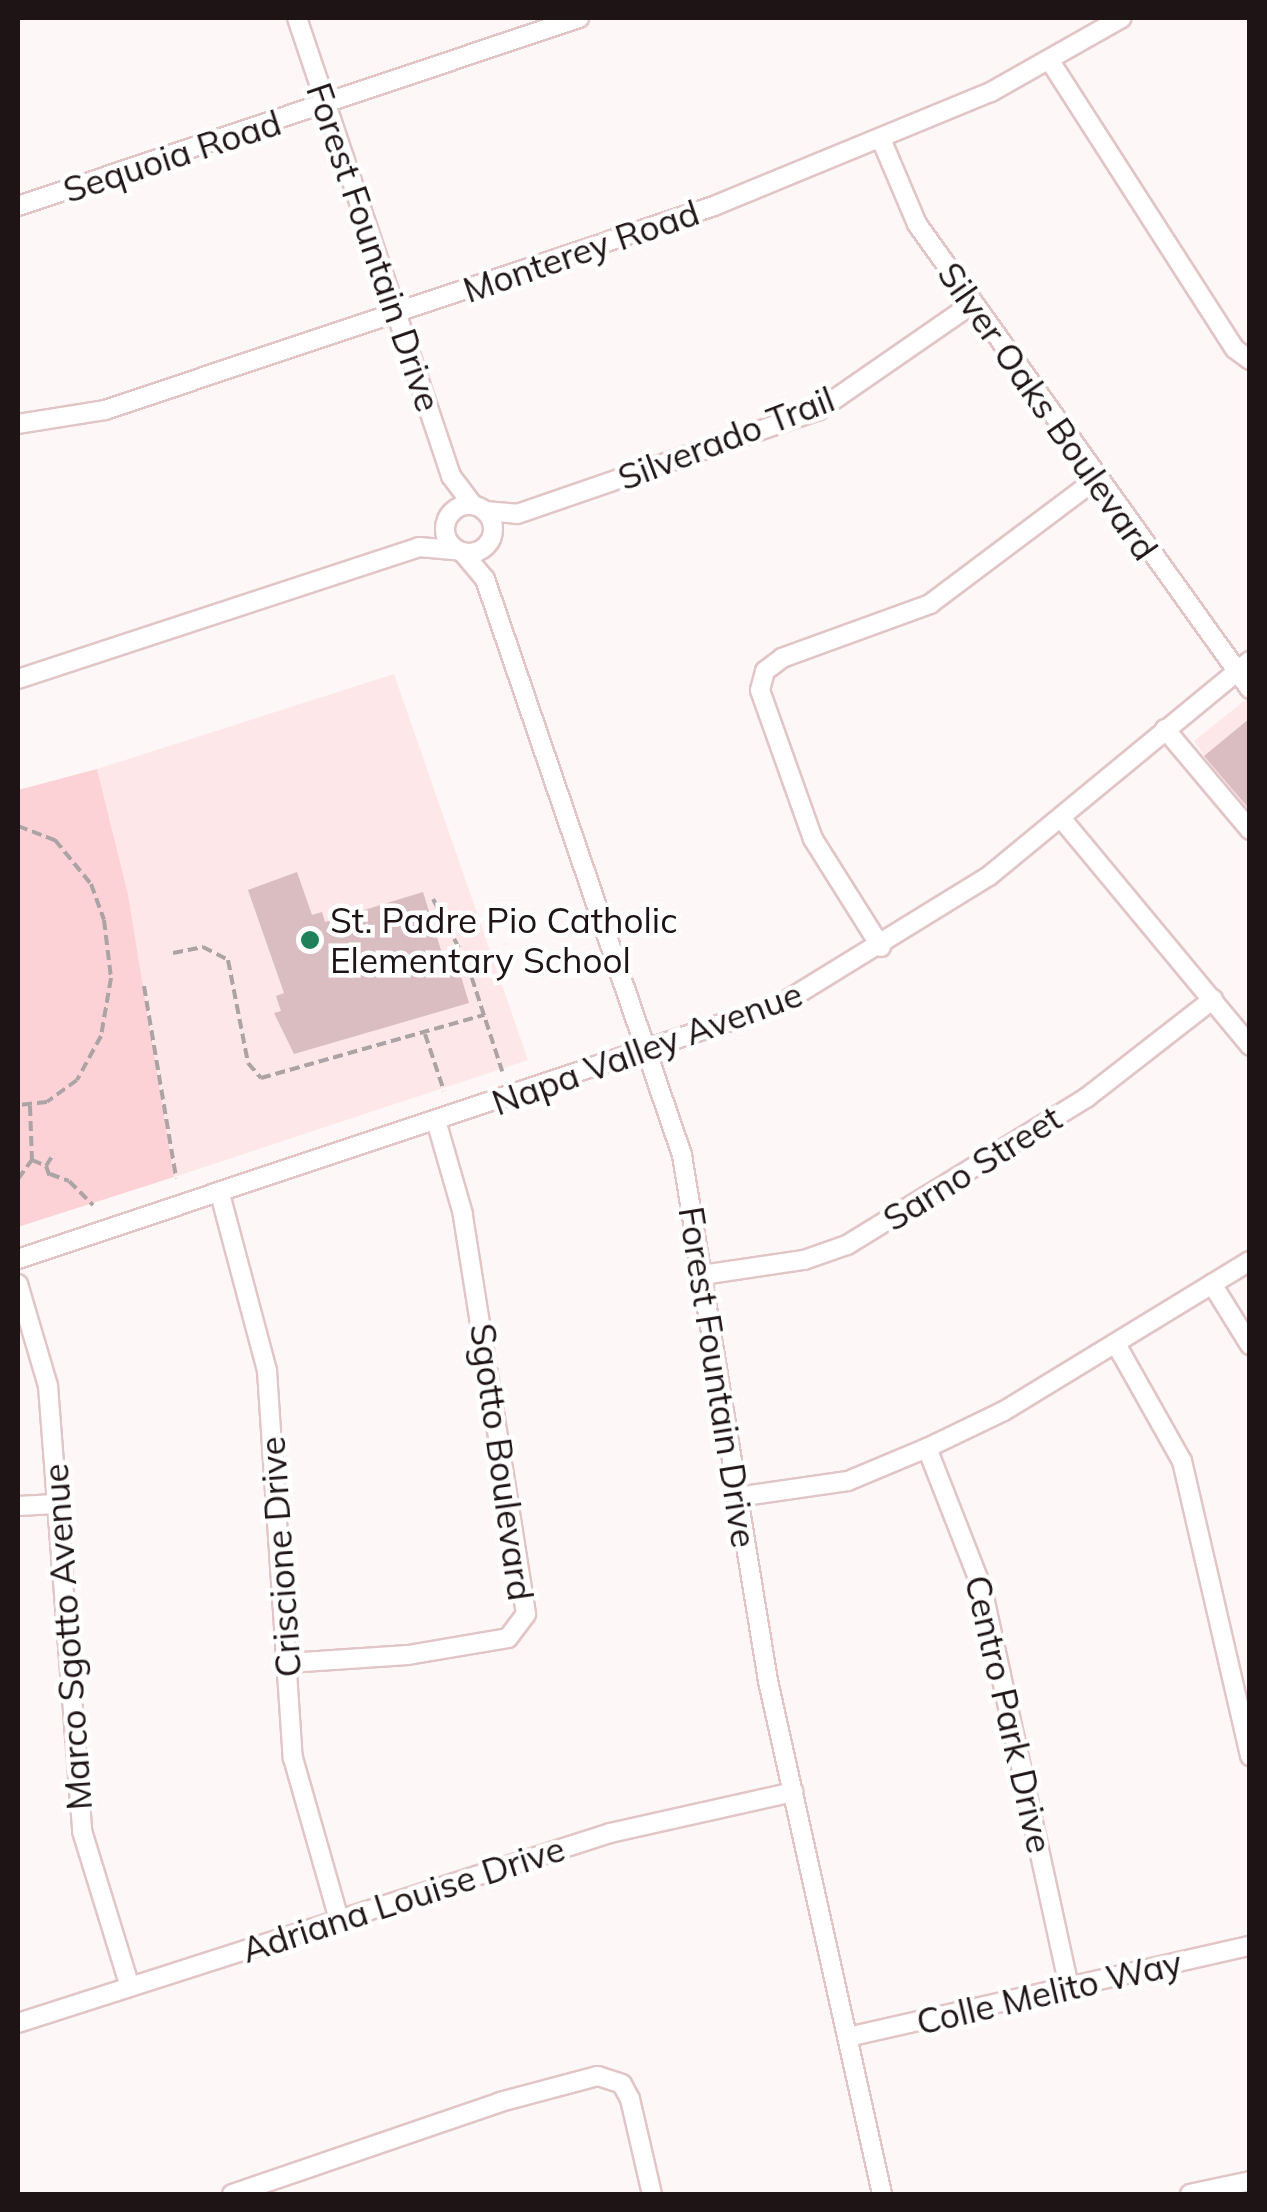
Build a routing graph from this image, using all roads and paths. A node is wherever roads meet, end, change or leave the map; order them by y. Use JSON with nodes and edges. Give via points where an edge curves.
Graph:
{"nodes":[{"id":1,"x":297,"y":18,"type":"edge"},
{"id":2,"x":579,"y":18,"type":"edge"},
{"id":3,"x":1122,"y":18,"type":"edge"},
{"id":4,"x":1050,"y":62,"type":"junction"},
{"id":5,"x":327,"y":105,"type":"junction"},
{"id":6,"x":881,"y":139,"type":"junction"},
{"id":7,"x":18,"y":206,"type":"edge"},
{"id":8,"x":972,"y":304,"type":"junction"},
{"id":9,"x":396,"y":313,"type":"junction"},
{"id":10,"x":1250,"y":360,"type":"edge"},
{"id":11,"x":18,"y":424,"type":"edge"},
{"id":12,"x":451,"y":476,"type":"junction"},
{"id":13,"x":1095,"y":480,"type":"junction"},
{"id":14,"x":479,"y":508,"type":"junction"},
{"id":15,"x":517,"y":514,"type":"junction"},
{"id":16,"x":447,"y":518,"type":"junction"},
{"id":17,"x":490,"y":540,"type":"junction"},
{"id":18,"x":420,"y":546,"type":"junction"},
{"id":19,"x":460,"y":552,"type":"junction"},
{"id":20,"x":485,"y":579,"type":"junction"},
{"id":21,"x":1243,"y":666,"type":"edge"},
{"id":22,"x":18,"y":679,"type":"edge"},
{"id":23,"x":1250,"y":689,"type":"edge"},
{"id":24,"x":1165,"y":729,"type":"junction"},
{"id":25,"x":1060,"y":818,"type":"junction"},
{"id":26,"x":18,"y":826,"type":"edge"},
{"id":27,"x":1250,"y":830,"type":"edge"},
{"id":28,"x":433,"y":900,"type":"dead end"},
{"id":29,"x":881,"y":948,"type":"junction"},
{"id":30,"x":173,"y":953,"type":"dead end"},
{"id":31,"x":144,"y":986,"type":"dead end"},
{"id":32,"x":1214,"y":999,"type":"junction"},
{"id":33,"x":484,"y":1015,"type":"junction"},
{"id":34,"x":424,"y":1034,"type":"junction"},
{"id":35,"x":1250,"y":1046,"type":"edge"},
{"id":36,"x":647,"y":1052,"type":"junction"},
{"id":37,"x":502,"y":1070,"type":"dead end"},
{"id":38,"x":444,"y":1092,"type":"dead end"},
{"id":39,"x":18,"y":1105,"type":"edge"},
{"id":40,"x":30,"y":1106,"type":"junction"},
{"id":41,"x":437,"y":1124,"type":"junction"},
{"id":42,"x":54,"y":1153,"type":"dead end"},
{"id":43,"x":32,"y":1160,"type":"junction"},
{"id":44,"x":20,"y":1164,"type":"edge"},
{"id":45,"x":46,"y":1166,"type":"junction"},
{"id":46,"x":18,"y":1177,"type":"edge"},
{"id":47,"x":176,"y":1178,"type":"dead end"},
{"id":48,"x":220,"y":1194,"type":"junction"},
{"id":49,"x":93,"y":1205,"type":"dead end"},
{"id":50,"x":18,"y":1259,"type":"edge"},
{"id":51,"x":1250,"y":1261,"type":"edge"},
{"id":52,"x":702,"y":1275,"type":"junction"},
{"id":53,"x":18,"y":1284,"type":"edge"},
{"id":54,"x":1212,"y":1284,"type":"junction"},
{"id":55,"x":1116,"y":1344,"type":"junction"},
{"id":56,"x":1250,"y":1345,"type":"edge"},
{"id":57,"x":928,"y":1448,"type":"junction"},
{"id":58,"x":737,"y":1498,"type":"junction"},
{"id":59,"x":56,"y":1504,"type":"junction"},
{"id":60,"x":18,"y":1506,"type":"edge"},
{"id":61,"x":288,"y":1663,"type":"junction"},
{"id":62,"x":1250,"y":1756,"type":"edge"},
{"id":63,"x":792,"y":1792,"type":"junction"},
{"id":64,"x":339,"y":1920,"type":"junction"},
{"id":65,"x":1250,"y":1946,"type":"edge"},
{"id":66,"x":130,"y":1987,"type":"junction"},
{"id":67,"x":1069,"y":1987,"type":"junction"},
{"id":68,"x":18,"y":2024,"type":"edge"},
{"id":69,"x":848,"y":2037,"type":"junction"},
{"id":70,"x":1250,"y":2182,"type":"edge"},
{"id":71,"x":232,"y":2194,"type":"edge"},
{"id":72,"x":652,"y":2194,"type":"edge"},
{"id":73,"x":882,"y":2194,"type":"edge"},
{"id":74,"x":1190,"y":2194,"type":"edge"}],
"edges":[{"from":1,"to":5,"type":"street","name":"Forest Fountain Drive"},
{"from":2,"to":5,"type":"street","name":"Sequoia Road"},
{"from":3,"to":4,"type":"street","name":"Monterey Road"},
{"from":4,"to":6,"type":"street","name":"Monterey Road"},
{"from":4,"to":10,"type":"street","via":[[1235,350]]},
{"from":5,"to":7,"type":"street","name":"Sequoia Road"},
{"from":5,"to":9,"type":"street","name":"Forest Fountain Drive"},
{"from":6,"to":8,"type":"street","name":"Silver Oaks Boulevard","via":[[917,224]]},
{"from":6,"to":9,"type":"street","name":"Monterey Road","via":[[714,206]]},
{"from":8,"to":13,"type":"street","name":"Silver Oaks Boulevard"},
{"from":8,"to":15,"type":"street","name":"Silverado Trail","via":[[820,410]]},
{"from":9,"to":11,"type":"street","name":"Monterey Road","via":[[105,410]]},
{"from":9,"to":12,"type":"street","name":"Forest Fountain Drive"},
{"from":12,"to":14,"type":"street","name":"Forest Fountain Drive"},
{"from":12,"to":16,"type":"street","name":"Forest Fountain Drive"},
{"from":13,"to":21,"type":"street","name":"Silver Oaks Boulevard"},
{"from":13,"to":29,"type":"street","via":[[930,604],[782,658],[765,671],[760,690],[813,839]]},
{"from":14,"to":15,"type":"street","name":"Silverado Trail"},
{"from":14,"to":16,"type":"street"},
{"from":14,"to":17,"type":"street"},
{"from":15,"to":17,"type":"street","name":"Silverado Trail"},
{"from":16,"to":18,"type":"street"},
{"from":16,"to":19,"type":"street","name":"Forest Fountain Drive","via":[[446,538]]},
{"from":17,"to":19,"type":"street"},
{"from":17,"to":20,"type":"street","name":"Forest Fountain Drive"},
{"from":18,"to":19,"type":"street"},
{"from":18,"to":22,"type":"street"},
{"from":19,"to":20,"type":"street","name":"Forest Fountain Drive"},
{"from":20,"to":36,"type":"street","name":"Forest Fountain Drive"},
{"from":21,"to":23,"type":"street","name":"Silver Oaks Boulevard"},
{"from":21,"to":24,"type":"street","name":"Napa Valley Avenue"},
{"from":24,"to":25,"type":"street","name":"Napa Valley Avenue"},
{"from":24,"to":27,"type":"street"},
{"from":25,"to":29,"type":"street","name":"Napa Valley Avenue","via":[[989,876]]},
{"from":25,"to":32,"type":"street"},
{"from":26,"to":40,"type":"path","via":[[55,840],[82,869],[100,908],[111,966],[106,1018],[86,1068],[66,1092]]},
{"from":28,"to":33,"type":"path","via":[[467,963]]},
{"from":29,"to":36,"type":"street","name":"Napa Valley Avenue","via":[[781,1004]]},
{"from":30,"to":34,"type":"path","via":[[203,947],[228,960],[248,1063],[261,1078]]},
{"from":31,"to":47,"type":"path"},
{"from":32,"to":35,"type":"street"},
{"from":32,"to":52,"type":"street","name":"Sarno Street","via":[[1086,1098],[847,1245],[804,1260]]},
{"from":33,"to":34,"type":"path"},
{"from":33,"to":37,"type":"path"},
{"from":34,"to":38,"type":"path"},
{"from":36,"to":41,"type":"street","name":"Napa Valley Avenue"},
{"from":36,"to":52,"type":"street","name":"Forest Fountain Drive","via":[[682,1156]]},
{"from":39,"to":40,"type":"path"},
{"from":40,"to":43,"type":"path"},
{"from":41,"to":48,"type":"street","name":"Napa Valley Avenue"},
{"from":41,"to":61,"type":"street","name":"Sgotto Boulevard","via":[[463,1214],[526,1614],[508,1638],[408,1655]]},
{"from":42,"to":45,"type":"path"},
{"from":43,"to":44,"type":"path"},
{"from":43,"to":45,"type":"path"},
{"from":44,"to":46,"type":"path"},
{"from":45,"to":49,"type":"path","via":[[50,1176],[69,1181]]},
{"from":48,"to":50,"type":"street","name":"Napa Valley Avenue"},
{"from":48,"to":61,"type":"street","name":"Criscione Drive","via":[[261,1329]]},
{"from":51,"to":54,"type":"street"},
{"from":52,"to":58,"type":"street","name":"Forest Fountain Drive"},
{"from":53,"to":59,"type":"street","name":"Marco Sgotto Avenue","via":[[48,1386]]},
{"from":54,"to":55,"type":"street"},
{"from":54,"to":56,"type":"street"},
{"from":55,"to":57,"type":"street"},
{"from":55,"to":62,"type":"street","via":[[1182,1461]]},
{"from":57,"to":58,"type":"street","via":[[848,1480]]},
{"from":57,"to":67,"type":"street","name":"Centro Park Drive","via":[[982,1588]]},
{"from":58,"to":63,"type":"street","name":"Forest Fountain Drive"},
{"from":59,"to":60,"type":"street"},
{"from":59,"to":66,"type":"street","name":"Marco Sgotto Avenue","via":[[82,1831]]},
{"from":61,"to":64,"type":"street","name":"Criscione Drive","via":[[293,1758]]},
{"from":63,"to":64,"type":"street","name":"Adriana Louise Drive","via":[[610,1832]]},
{"from":63,"to":69,"type":"street","name":"Forest Fountain Drive"},
{"from":64,"to":66,"type":"street","name":"Adriana Louise Drive"},
{"from":65,"to":67,"type":"street","name":"Colle Melito Way"},
{"from":66,"to":68,"type":"street","name":"Adriana Louise Drive"},
{"from":67,"to":69,"type":"street","name":"Colle Melito Way"},
{"from":69,"to":73,"type":"street","name":"Forest Fountain Drive"},
{"from":70,"to":74,"type":"street"},
{"from":71,"to":72,"type":"street","via":[[500,2102],[598,2076],[622,2084],[630,2100]]}]}
